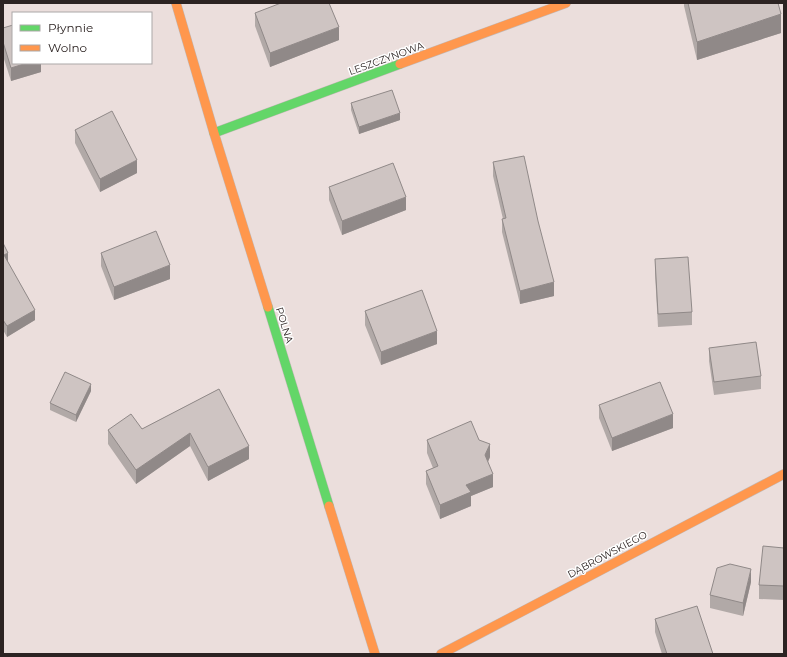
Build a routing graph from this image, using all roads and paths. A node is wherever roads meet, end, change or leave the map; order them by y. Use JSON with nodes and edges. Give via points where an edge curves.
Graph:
{"nodes":[{"id":1,"x":176,"y":3,"type":"edge"},
{"id":2,"x":566,"y":3,"type":"edge"},
{"id":3,"x":214,"y":133,"type":"junction"},
{"id":4,"x":784,"y":474,"type":"edge"},
{"id":5,"x":375,"y":654,"type":"edge"},
{"id":6,"x":440,"y":654,"type":"edge"}],
"edges":[{"from":1,"to":3,"type":"street","name":"POLNA"},
{"from":2,"to":3,"type":"street","name":"LESZCZYNOWA"},
{"from":3,"to":5,"type":"street","name":"POLNA"},
{"from":4,"to":6,"type":"street","name":"DĄBROWSKIEGO"}]}
